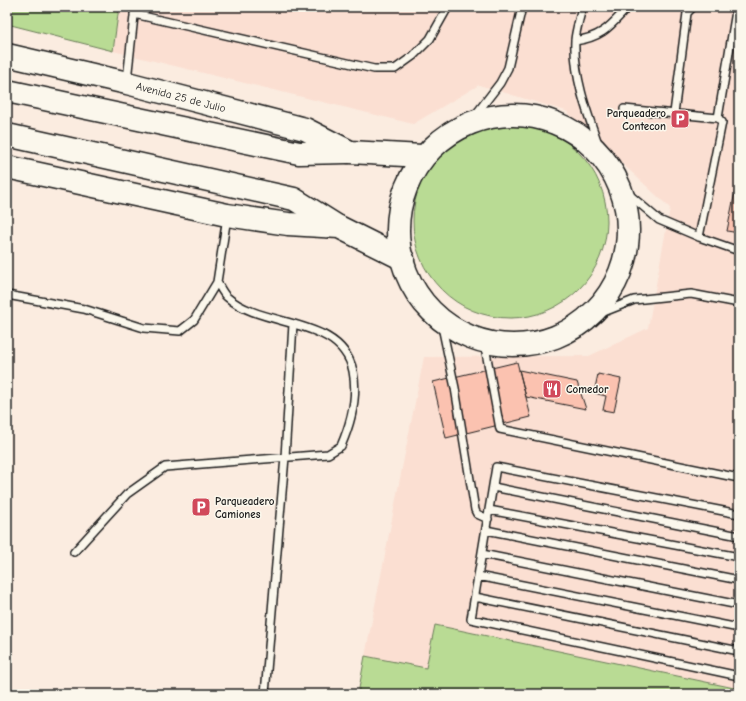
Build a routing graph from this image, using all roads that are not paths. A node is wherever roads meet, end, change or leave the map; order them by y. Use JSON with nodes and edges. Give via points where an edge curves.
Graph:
{"nodes":[{"id":1,"x":448,"y":7,"type":"edge"},
{"id":2,"x":522,"y":7,"type":"edge"},
{"id":3,"x":582,"y":7,"type":"edge"},
{"id":4,"x":628,"y":7,"type":"edge"},
{"id":5,"x":693,"y":7,"type":"edge"},
{"id":6,"x":733,"y":7,"type":"edge"},
{"id":7,"x":135,"y":11,"type":"edge"},
{"id":8,"x":575,"y":41,"type":"junction"},
{"id":9,"x":7,"y":55,"type":"edge"},
{"id":10,"x":127,"y":83,"type":"junction"},
{"id":11,"x":7,"y":91,"type":"edge"},
{"id":12,"x":624,"y":109,"type":"dead end"},
{"id":13,"x":674,"y":113,"type":"junction"},
{"id":14,"x":718,"y":118,"type":"junction"},
{"id":15,"x":470,"y":122,"type":"junction"},
{"id":16,"x":7,"y":134,"type":"edge"},
{"id":17,"x":350,"y":152,"type":"junction"},
{"id":18,"x":422,"y":156,"type":"junction"},
{"id":19,"x":606,"y":163,"type":"junction"},
{"id":20,"x":7,"y":167,"type":"edge"},
{"id":21,"x":618,"y":185,"type":"junction"},
{"id":22,"x":227,"y":215,"type":"junction"},
{"id":23,"x":339,"y":227,"type":"junction"},
{"id":24,"x":699,"y":237,"type":"junction"},
{"id":25,"x":739,"y":251,"type":"edge"},
{"id":26,"x":403,"y":259,"type":"junction"},
{"id":27,"x":216,"y":282,"type":"junction"},
{"id":28,"x":7,"y":295,"type":"edge"},
{"id":29,"x":739,"y":303,"type":"edge"},
{"id":30,"x":440,"y":317,"type":"junction"},
{"id":31,"x":591,"y":317,"type":"junction"},
{"id":32,"x":293,"y":324,"type":"junction"},
{"id":33,"x":484,"y":341,"type":"junction"},
{"id":34,"x":285,"y":458,"type":"junction"},
{"id":35,"x":739,"y":478,"type":"edge"},
{"id":36,"x":493,"y":487,"type":"junction"},
{"id":37,"x":489,"y":510,"type":"junction"},
{"id":38,"x":739,"y":514,"type":"edge"},
{"id":39,"x":488,"y":519,"type":"junction"},
{"id":40,"x":486,"y":530,"type":"junction"},
{"id":41,"x":739,"y":536,"type":"edge"},
{"id":42,"x":74,"y":552,"type":"dead end"},
{"id":43,"x":482,"y":554,"type":"junction"},
{"id":44,"x":739,"y":557,"type":"edge"},
{"id":45,"x":478,"y":576,"type":"junction"},
{"id":46,"x":739,"y":580,"type":"edge"},
{"id":47,"x":475,"y":597,"type":"junction"},
{"id":48,"x":739,"y":605,"type":"edge"},
{"id":49,"x":739,"y":628,"type":"edge"},
{"id":50,"x":739,"y":651,"type":"edge"},
{"id":51,"x":739,"y":676,"type":"edge"},
{"id":52,"x":265,"y":694,"type":"edge"}],
"edges":[{"from":1,"to":7,"type":"lane","via":[[430,39],[395,69],[374,69]]},
{"from":2,"to":15,"type":"lane","via":[[508,68],[500,83]]},
{"from":3,"to":8,"type":"lane"},
{"from":4,"to":8,"type":"lane","via":[[604,33]]},
{"from":5,"to":13,"type":"lane","via":[[687,13]]},
{"from":6,"to":14,"type":"lane","via":[[736,11]]},
{"from":7,"to":10,"type":"lane"},
{"from":8,"to":19,"type":"lane","via":[[578,73],[589,117]]},
{"from":9,"to":10,"type":"main road","name":"Avenida 25 de Julio"},
{"from":10,"to":17,"type":"main road","name":"Avenida 25 de Julio","via":[[305,129]]},
{"from":11,"to":17,"type":"main road","name":"Avenida 25 de Julio","via":[[299,153]]},
{"from":12,"to":13,"type":"lane"},
{"from":13,"to":14,"type":"lane"},
{"from":14,"to":24,"type":"lane","via":[[722,122]]},
{"from":15,"to":18,"type":"main road","via":[[444,136]]},
{"from":15,"to":19,"type":"main road","via":[[499,115],[530,116],[559,125],[585,141]]},
{"from":16,"to":23,"type":"main road","via":[[294,199]]},
{"from":17,"to":18,"type":"main road","name":"Avenida 25 de Julio"},
{"from":18,"to":26,"type":"main road","via":[[407,179],[399,205],[398,232]]},
{"from":19,"to":21,"type":"main road"},
{"from":20,"to":22,"type":"main road"},
{"from":21,"to":24,"type":"lane","via":[[659,220]]},
{"from":21,"to":31,"type":"main road","via":[[628,220],[626,256],[613,289]]},
{"from":22,"to":23,"type":"main road","via":[[288,224]]},
{"from":22,"to":27,"type":"lane"},
{"from":23,"to":26,"type":"main road"},
{"from":24,"to":25,"type":"lane"},
{"from":26,"to":30,"type":"main road","via":[[425,301]]},
{"from":27,"to":28,"type":"lane","via":[[194,320],[180,331],[144,328],[84,309]]},
{"from":27,"to":32,"type":"lane","via":[[226,297],[242,307]]},
{"from":29,"to":31,"type":"lane","via":[[691,294],[634,300]]},
{"from":30,"to":33,"type":"main road","via":[[461,332]]},
{"from":30,"to":39,"type":"lane","via":[[455,388],[475,510],[477,514]]},
{"from":31,"to":33,"type":"main road","via":[[567,333],[541,343],[512,346]]},
{"from":32,"to":34,"type":"lane"},
{"from":32,"to":34,"type":"lane","via":[[317,331],[334,340],[350,359],[355,383],[352,416],[341,446],[328,454]]},
{"from":33,"to":35,"type":"lane","via":[[500,430]]},
{"from":34,"to":42,"type":"lane","via":[[165,467],[127,494]]},
{"from":34,"to":52,"type":"lane"},
{"from":36,"to":37,"type":"lane"},
{"from":36,"to":38,"type":"lane","via":[[496,467]]},
{"from":36,"to":41,"type":"lane"},
{"from":37,"to":39,"type":"lane"},
{"from":37,"to":44,"type":"lane"},
{"from":39,"to":40,"type":"lane"},
{"from":40,"to":43,"type":"lane"},
{"from":40,"to":46,"type":"lane"},
{"from":43,"to":45,"type":"lane"},
{"from":43,"to":48,"type":"lane"},
{"from":45,"to":47,"type":"lane"},
{"from":45,"to":49,"type":"lane"},
{"from":47,"to":50,"type":"lane"},
{"from":47,"to":51,"type":"lane","via":[[471,619]]}]}
